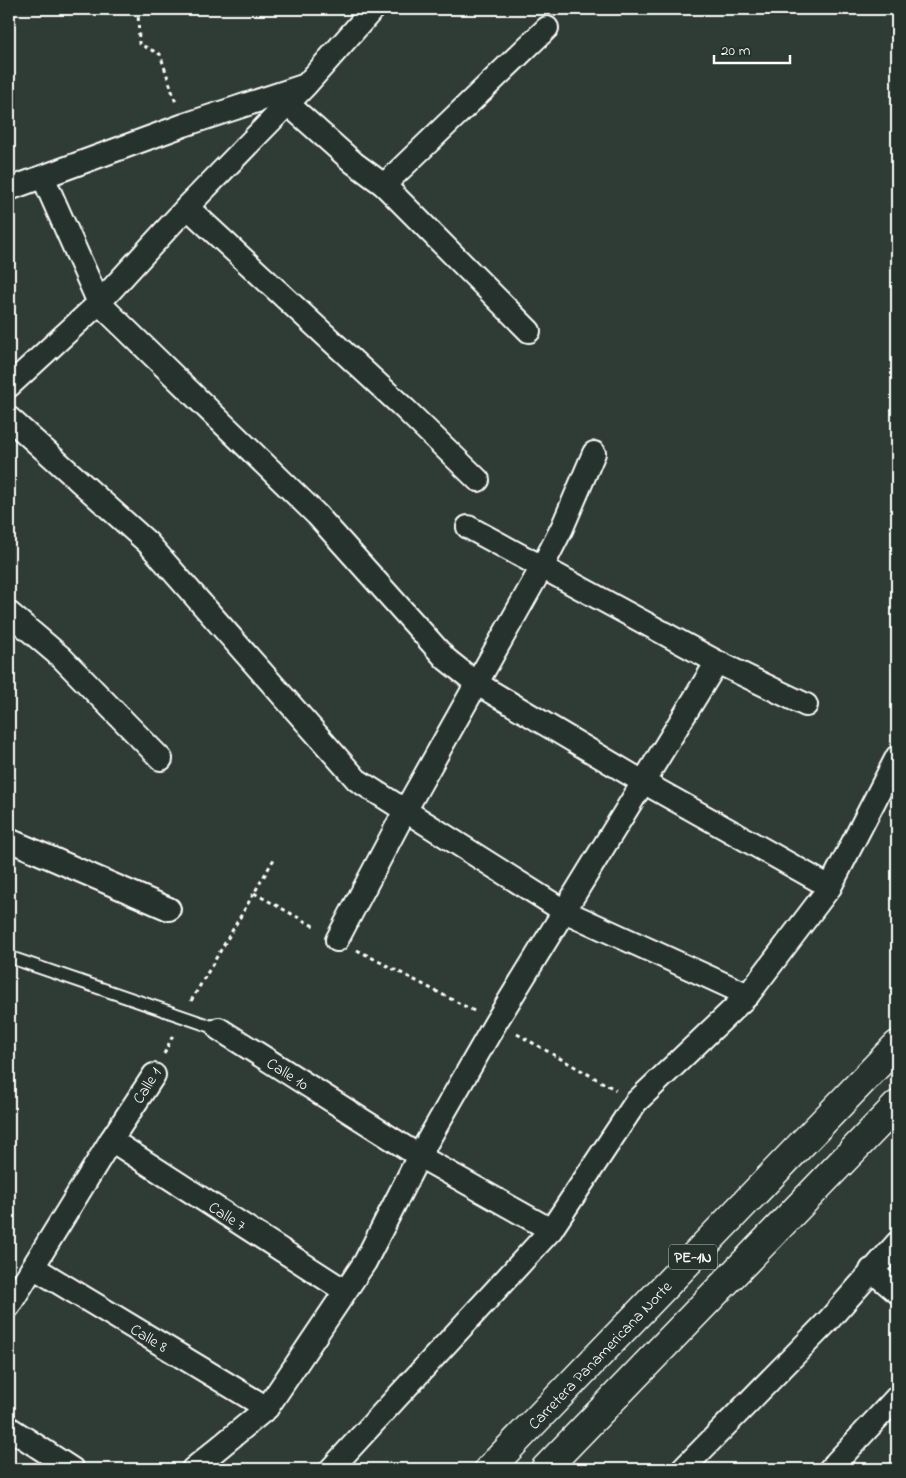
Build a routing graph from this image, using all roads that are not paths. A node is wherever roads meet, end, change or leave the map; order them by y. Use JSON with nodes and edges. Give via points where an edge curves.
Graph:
{"nodes":[{"id":1,"x":373,"y":9,"type":"edge"},
{"id":2,"x":547,"y":28,"type":"dead end"},
{"id":3,"x":306,"y":85,"type":"junction"},
{"id":4,"x":288,"y":104,"type":"junction"},
{"id":5,"x":43,"y":177,"type":"junction"},
{"id":6,"x":384,"y":185,"type":"junction"},
{"id":7,"x":9,"y":189,"type":"edge"},
{"id":8,"x":187,"y":207,"type":"junction"},
{"id":9,"x":99,"y":303,"type":"junction"},
{"id":10,"x":530,"y":331,"type":"dead end"},
{"id":11,"x":9,"y":386,"type":"edge"},
{"id":12,"x":9,"y":418,"type":"edge"},
{"id":13,"x":594,"y":453,"type":"dead end"},
{"id":14,"x":478,"y":480,"type":"dead end"},
{"id":15,"x":468,"y":527,"type":"dead end"},
{"id":16,"x":542,"y":567,"type":"junction"},
{"id":17,"x":9,"y":613,"type":"edge"},
{"id":18,"x":717,"y":662,"type":"junction"},
{"id":19,"x":476,"y":683,"type":"junction"},
{"id":20,"x":806,"y":705,"type":"dead end"},
{"id":21,"x":897,"y":757,"type":"edge"},
{"id":22,"x":161,"y":759,"type":"dead end"},
{"id":23,"x":643,"y":782,"type":"junction"},
{"id":24,"x":406,"y":811,"type":"junction"},
{"id":25,"x":9,"y":840,"type":"edge"},
{"id":26,"x":830,"y":888,"type":"junction"},
{"id":27,"x":168,"y":909,"type":"dead end"},
{"id":28,"x":564,"y":911,"type":"junction"},
{"id":29,"x":337,"y":940,"type":"road end"},
{"id":30,"x":9,"y":957,"type":"edge"},
{"id":31,"x":748,"y":995,"type":"junction"},
{"id":32,"x":219,"y":1030,"type":"joint"},
{"id":33,"x":897,"y":1045,"type":"edge"},
{"id":34,"x":154,"y":1075,"type":"road end"},
{"id":35,"x":897,"y":1104,"type":"edge"},
{"id":36,"x":110,"y":1140,"type":"junction"},
{"id":37,"x":419,"y":1156,"type":"junction"},
{"id":38,"x":551,"y":1230,"type":"junction"},
{"id":39,"x":897,"y":1243,"type":"edge"},
{"id":40,"x":33,"y":1267,"type":"junction"},
{"id":41,"x":871,"y":1270,"type":"junction"},
{"id":42,"x":345,"y":1291,"type":"junction"},
{"id":43,"x":897,"y":1292,"type":"edge"},
{"id":44,"x":9,"y":1306,"type":"edge"},
{"id":45,"x":897,"y":1397,"type":"edge"},
{"id":46,"x":267,"y":1408,"type":"junction"},
{"id":47,"x":9,"y":1428,"type":"edge"},
{"id":48,"x":72,"y":1469,"type":"edge"},
{"id":49,"x":193,"y":1469,"type":"edge"},
{"id":50,"x":330,"y":1469,"type":"edge"},
{"id":51,"x":489,"y":1469,"type":"edge"},
{"id":52,"x":545,"y":1469,"type":"edge"},
{"id":53,"x":683,"y":1469,"type":"edge"},
{"id":54,"x":830,"y":1469,"type":"edge"}],
"edges":[{"from":1,"to":3,"type":"street"},
{"from":2,"to":6,"type":"street"},
{"from":3,"to":4,"type":"street"},
{"from":3,"to":5,"type":"street","via":[[184,125]]},
{"from":4,"to":6,"type":"street","via":[[354,163]]},
{"from":4,"to":8,"type":"street"},
{"from":5,"to":7,"type":"street"},
{"from":5,"to":9,"type":"street"},
{"from":6,"to":10,"type":"street"},
{"from":8,"to":9,"type":"street"},
{"from":8,"to":14,"type":"street"},
{"from":9,"to":11,"type":"street"},
{"from":9,"to":19,"type":"street","via":[[317,515],[446,659]]},
{"from":12,"to":24,"type":"street","via":[[148,543],[357,780]]},
{"from":13,"to":16,"type":"street"},
{"from":15,"to":16,"type":"street"},
{"from":16,"to":18,"type":"street"},
{"from":16,"to":19,"type":"street"},
{"from":17,"to":22,"type":"street","via":[[62,658]]},
{"from":18,"to":20,"type":"street"},
{"from":18,"to":23,"type":"street"},
{"from":19,"to":23,"type":"street"},
{"from":19,"to":24,"type":"street"},
{"from":21,"to":26,"type":"street"},
{"from":23,"to":26,"type":"street"},
{"from":23,"to":28,"type":"street"},
{"from":24,"to":28,"type":"street"},
{"from":24,"to":29,"type":"street"},
{"from":25,"to":27,"type":"street"},
{"from":26,"to":31,"type":"street"},
{"from":28,"to":31,"type":"street"},
{"from":28,"to":37,"type":"street"},
{"from":30,"to":32,"type":"lane","name":"Calle 10"},
{"from":31,"to":38,"type":"street","via":[[636,1102]]},
{"from":32,"to":37,"type":"street","name":"Calle 10"},
{"from":33,"to":51,"type":"highway","name":"Carretera Panamericana Norte","number":"PE-1N"},
{"from":34,"to":36,"type":"street","name":"Calle 1"},
{"from":35,"to":52,"type":"highway","number":"PE-1N"},
{"from":36,"to":40,"type":"street","name":"Calle 1"},
{"from":36,"to":42,"type":"street","name":"Calle 7"},
{"from":37,"to":38,"type":"street","name":"Calle 10"},
{"from":37,"to":42,"type":"street","via":[[365,1262]]},
{"from":38,"to":50,"type":"street"},
{"from":39,"to":41,"type":"street"},
{"from":40,"to":44,"type":"street","name":"Calle 1"},
{"from":40,"to":46,"type":"street","name":"Calle 8"},
{"from":41,"to":43,"type":"street"},
{"from":41,"to":53,"type":"street","via":[[827,1322]]},
{"from":42,"to":46,"type":"street"},
{"from":45,"to":54,"type":"street"},
{"from":46,"to":49,"type":"street"},
{"from":47,"to":48,"type":"street"}]}
